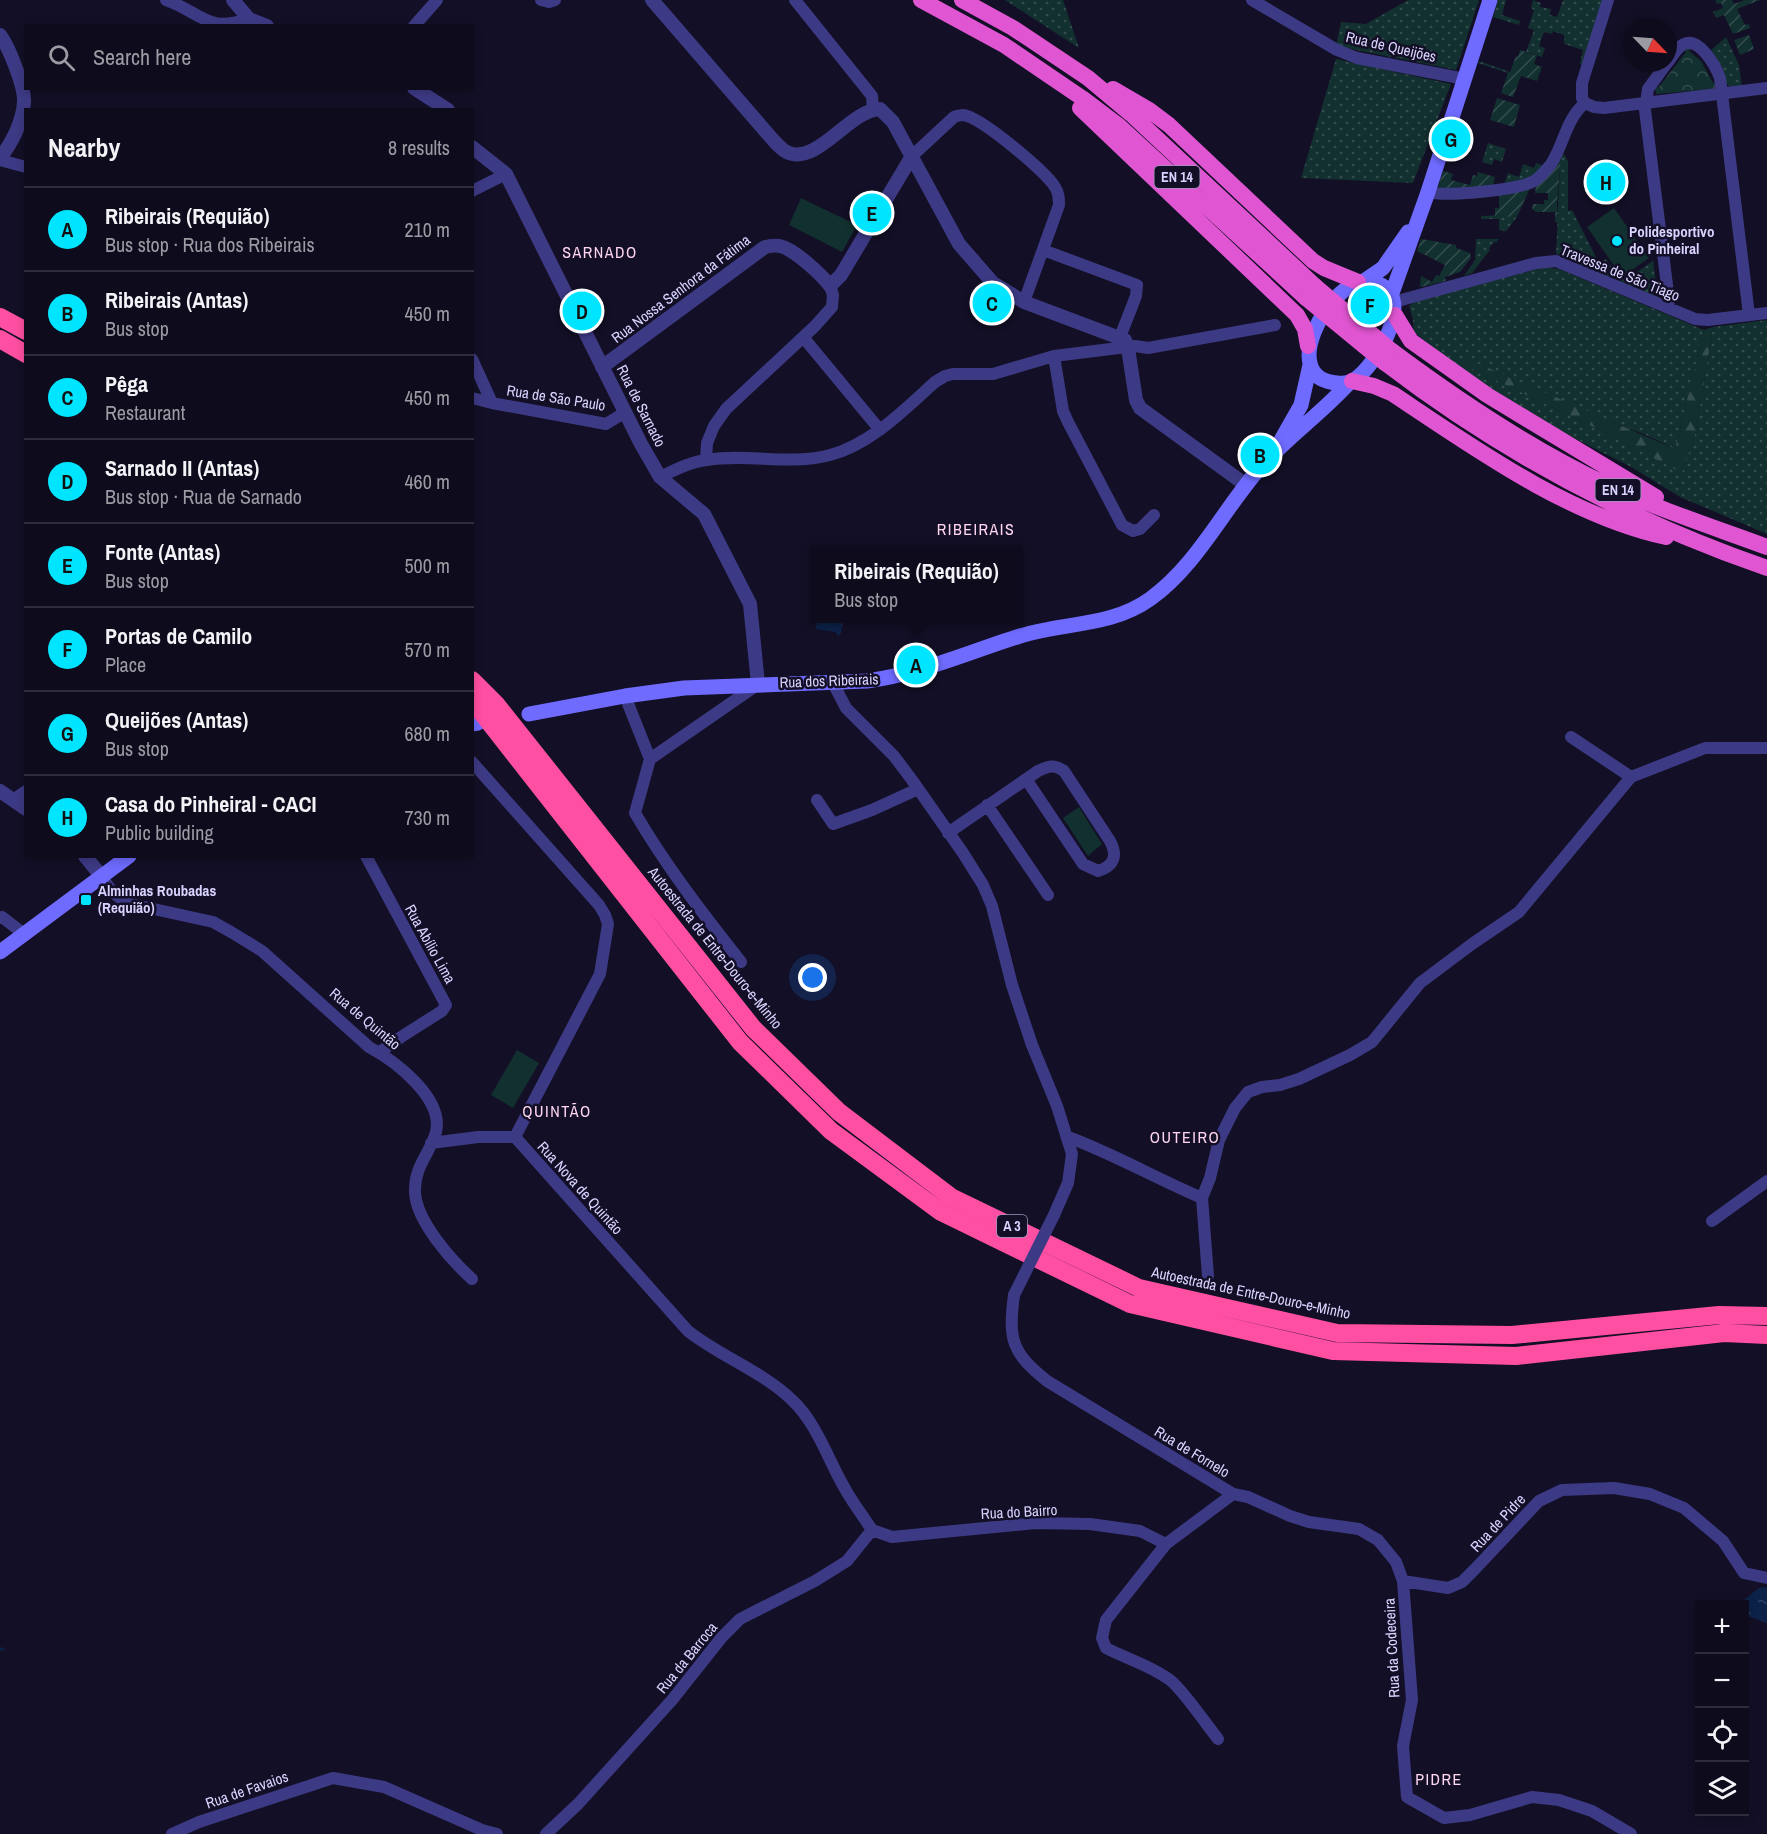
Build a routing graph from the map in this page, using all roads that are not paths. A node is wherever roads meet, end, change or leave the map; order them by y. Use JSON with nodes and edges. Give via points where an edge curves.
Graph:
{"nodes":[{"id":1,"x":166,"y":0,"type":"edge"},
{"id":2,"x":234,"y":0,"type":"edge"},
{"id":3,"x":437,"y":0,"type":"edge"},
{"id":4,"x":541,"y":0,"type":"edge"},
{"id":5,"x":555,"y":0,"type":"edge"},
{"id":6,"x":652,"y":0,"type":"edge"},
{"id":7,"x":795,"y":0,"type":"edge"},
{"id":8,"x":921,"y":0,"type":"edge"},
{"id":9,"x":962,"y":0,"type":"edge"},
{"id":10,"x":1252,"y":0,"type":"edge"},
{"id":11,"x":1490,"y":0,"type":"edge"},
{"id":12,"x":1608,"y":0,"type":"edge"},
{"id":13,"x":249,"y":19,"type":"junction"},
{"id":14,"x":262,"y":24,"type":"edge"},
{"id":15,"x":416,"y":24,"type":"edge"},
{"id":16,"x":0,"y":35,"type":"edge"},
{"id":17,"x":1677,"y":51,"type":"edge"},
{"id":18,"x":1038,"y":68,"type":"junction"},
{"id":19,"x":1661,"y":72,"type":"edge"},
{"id":20,"x":1088,"y":78,"type":"junction"},
{"id":21,"x":1465,"y":79,"type":"junction"},
{"id":22,"x":1767,"y":88,"type":"edge"},
{"id":23,"x":417,"y":90,"type":"edge"},
{"id":24,"x":1724,"y":93,"type":"junction"},
{"id":25,"x":1646,"y":102,"type":"junction"},
{"id":26,"x":1585,"y":103,"type":"junction"},
{"id":27,"x":445,"y":108,"type":"edge"},
{"id":28,"x":873,"y":109,"type":"junction"},
{"id":29,"x":474,"y":149,"type":"edge"},
{"id":30,"x":912,"y":156,"type":"junction"},
{"id":31,"x":0,"y":159,"type":"edge"},
{"id":32,"x":24,"y":166,"type":"edge"},
{"id":33,"x":506,"y":174,"type":"junction"},
{"id":34,"x":474,"y":190,"type":"edge"},
{"id":35,"x":1428,"y":192,"type":"junction"},
{"id":36,"x":1416,"y":223,"type":"junction"},
{"id":37,"x":1044,"y":250,"type":"junction"},
{"id":38,"x":1361,"y":281,"type":"junction"},
{"id":39,"x":830,"y":286,"type":"junction"},
{"id":40,"x":1310,"y":292,"type":"junction"},
{"id":41,"x":1024,"y":302,"type":"junction"},
{"id":42,"x":1393,"y":304,"type":"junction"},
{"id":43,"x":1668,"y":308,"type":"junction"},
{"id":44,"x":1767,"y":313,"type":"edge"},
{"id":45,"x":1749,"y":315,"type":"junction"},
{"id":46,"x":0,"y":317,"type":"edge"},
{"id":47,"x":1275,"y":325,"type":"dead end"},
{"id":48,"x":24,"y":330,"type":"edge"},
{"id":49,"x":803,"y":337,"type":"junction"},
{"id":50,"x":0,"y":339,"type":"edge"},
{"id":51,"x":1124,"y":343,"type":"junction"},
{"id":52,"x":1308,"y":346,"type":"junction"},
{"id":53,"x":24,"y":353,"type":"edge"},
{"id":54,"x":1054,"y":356,"type":"junction"},
{"id":55,"x":1388,"y":357,"type":"junction"},
{"id":56,"x":474,"y":363,"type":"edge"},
{"id":57,"x":1310,"y":365,"type":"junction"},
{"id":58,"x":602,"y":367,"type":"junction"},
{"id":59,"x":1351,"y":381,"type":"junction"},
{"id":60,"x":474,"y":398,"type":"edge"},
{"id":61,"x":492,"y":403,"type":"junction"},
{"id":62,"x":624,"y":413,"type":"junction"},
{"id":63,"x":880,"y":430,"type":"junction"},
{"id":64,"x":1275,"y":450,"type":"junction"},
{"id":65,"x":706,"y":460,"type":"junction"},
{"id":66,"x":660,"y":477,"type":"junction"},
{"id":67,"x":1246,"y":485,"type":"junction"},
{"id":68,"x":1154,"y":515,"type":"dead end"},
{"id":69,"x":1693,"y":519,"type":"junction"},
{"id":70,"x":1695,"y":542,"type":"junction"},
{"id":71,"x":1767,"y":547,"type":"edge"},
{"id":72,"x":1767,"y":568,"type":"edge"},
{"id":73,"x":832,"y":681,"type":"junction"},
{"id":74,"x":474,"y":682,"type":"edge"},
{"id":75,"x":758,"y":684,"type":"junction"},
{"id":76,"x":625,"y":696,"type":"junction"},
{"id":77,"x":474,"y":706,"type":"edge"},
{"id":78,"x":530,"y":714,"type":"dead end"},
{"id":79,"x":1571,"y":737,"type":"dead end"},
{"id":80,"x":1767,"y":748,"type":"edge"},
{"id":81,"x":650,"y":759,"type":"junction"},
{"id":82,"x":474,"y":764,"type":"edge"},
{"id":83,"x":1631,"y":777,"type":"junction"},
{"id":84,"x":1026,"y":779,"type":"junction"},
{"id":85,"x":918,"y":789,"type":"junction"},
{"id":86,"x":0,"y":791,"type":"edge"},
{"id":87,"x":24,"y":793,"type":"edge"},
{"id":88,"x":817,"y":800,"type":"dead end"},
{"id":89,"x":13,"y":801,"type":"junction"},
{"id":90,"x":987,"y":805,"type":"junction"},
{"id":91,"x":24,"y":807,"type":"edge"},
{"id":92,"x":948,"y":833,"type":"junction"},
{"id":93,"x":87,"y":858,"type":"edge"},
{"id":94,"x":126,"y":858,"type":"edge"},
{"id":95,"x":367,"y":858,"type":"edge"},
{"id":96,"x":102,"y":877,"type":"junction"},
{"id":97,"x":1048,"y":895,"type":"dead end"},
{"id":98,"x":0,"y":918,"type":"edge"},
{"id":99,"x":24,"y":934,"type":"junction"},
{"id":100,"x":0,"y":952,"type":"edge"},
{"id":101,"x":741,"y":962,"type":"dead end"},
{"id":102,"x":380,"y":1053,"type":"junction"},
{"id":103,"x":515,"y":1137,"type":"junction"},
{"id":104,"x":1068,"y":1137,"type":"junction"},
{"id":105,"x":431,"y":1143,"type":"junction"},
{"id":106,"x":1767,"y":1181,"type":"edge"},
{"id":107,"x":1202,"y":1198,"type":"junction"},
{"id":108,"x":1712,"y":1221,"type":"dead end"},
{"id":109,"x":1208,"y":1276,"type":"dead end"},
{"id":110,"x":472,"y":1279,"type":"dead end"},
{"id":111,"x":1767,"y":1316,"type":"edge"},
{"id":112,"x":1767,"y":1335,"type":"edge"},
{"id":113,"x":1233,"y":1494,"type":"junction"},
{"id":114,"x":872,"y":1530,"type":"junction"},
{"id":115,"x":1166,"y":1544,"type":"junction"},
{"id":116,"x":1767,"y":1578,"type":"edge"},
{"id":117,"x":1403,"y":1581,"type":"junction"},
{"id":118,"x":1218,"y":1739,"type":"dead end"},
{"id":119,"x":172,"y":1834,"type":"edge"},
{"id":120,"x":497,"y":1834,"type":"edge"},
{"id":121,"x":546,"y":1834,"type":"edge"},
{"id":122,"x":1631,"y":1834,"type":"edge"}],
"edges":[{"from":1,"to":13,"type":"street","via":[[204,21],[234,24]]},
{"from":2,"to":13,"type":"street"},
{"from":3,"to":15,"type":"street"},
{"from":4,"to":5,"type":"street"},
{"from":6,"to":28,"type":"street","via":[[788,153],[805,153]]},
{"from":7,"to":28,"type":"street","via":[[872,96]]},
{"from":8,"to":18,"type":"highway","number":"EN 14"},
{"from":9,"to":20,"type":"highway","number":"EN 14","via":[[1013,28]]},
{"from":10,"to":21,"type":"street","name":"Rua de Queijões","via":[[1357,58]]},
{"from":11,"to":21,"type":"main road"},
{"from":12,"to":26,"type":"street","via":[[1582,83]]},
{"from":13,"to":14,"type":"street"},
{"from":16,"to":31,"type":"street","via":[[10,53],[24,102],[14,135]]},
{"from":17,"to":24,"type":"street","via":[[1686,43],[1698,47],[1711,59]]},
{"from":18,"to":40,"type":"highway","number":"EN 14","via":[[1119,126]]},
{"from":18,"to":52,"type":"highway","via":[[1297,315],[1305,328]]},
{"from":19,"to":25,"type":"street","via":[[1648,89]]},
{"from":20,"to":38,"type":"highway","via":[[1160,118],[1313,261]]},
{"from":20,"to":40,"type":"highway","number":"EN 14","via":[[1131,114]]},
{"from":21,"to":35,"type":"main road"},
{"from":22,"to":24,"type":"street"},
{"from":23,"to":27,"type":"street"},
{"from":24,"to":25,"type":"street"},
{"from":24,"to":45,"type":"street"},
{"from":25,"to":26,"type":"street","via":[[1604,108]]},
{"from":25,"to":43,"type":"street"},
{"from":26,"to":35,"type":"street","via":[[1572,117],[1551,163],[1542,175],[1527,184],[1444,194]]},
{"from":28,"to":30,"type":"street","via":[[879,109],[893,122]]},
{"from":29,"to":33,"type":"street","name":"Rua de Sarnado"},
{"from":30,"to":37,"type":"street","via":[[954,117],[962,115],[1000,136],[1032,163],[1059,194]]},
{"from":30,"to":39,"type":"street","via":[[841,275]]},
{"from":30,"to":41,"type":"street","via":[[959,243],[993,283]]},
{"from":31,"to":32,"type":"street"},
{"from":33,"to":34,"type":"street"},
{"from":33,"to":58,"type":"street","name":"Rua de Sarnado"},
{"from":35,"to":36,"type":"main road"},
{"from":36,"to":38,"type":"main road","via":[[1383,268]]},
{"from":36,"to":42,"type":"main road"},
{"from":37,"to":41,"type":"street"},
{"from":37,"to":51,"type":"street","via":[[1137,285]]},
{"from":38,"to":42,"type":"main road","via":[[1378,284]]},
{"from":38,"to":52,"type":"main road","via":[[1348,285],[1337,295]]},
{"from":39,"to":49,"type":"street","via":[[832,307]]},
{"from":39,"to":58,"type":"street","name":"Rua Nossa Senhora da Fátima","via":[[790,250],[778,245],[765,247]]},
{"from":40,"to":55,"type":"highway","number":"EN 14","bridge":true},
{"from":41,"to":51,"type":"street"},
{"from":42,"to":43,"type":"street","name":"Travessa de São Tiago","via":[[1547,260],[1562,262]]},
{"from":42,"to":59,"type":"main road","via":[[1393,324],[1368,367]]},
{"from":42,"to":69,"type":"highway","via":[[1411,341],[1487,395]]},
{"from":43,"to":45,"type":"street","name":"Travessa de São Tiago","via":[[1702,320]]},
{"from":44,"to":45,"type":"street","name":"Travessa de São Tiago"},
{"from":46,"to":48,"type":"highway"},
{"from":47,"to":51,"type":"street","via":[[1155,346]]},
{"from":49,"to":63,"type":"street"},
{"from":49,"to":65,"type":"street","via":[[726,410],[707,443]]},
{"from":50,"to":53,"type":"highway"},
{"from":51,"to":54,"type":"street"},
{"from":51,"to":67,"type":"street","via":[[1140,408]]},
{"from":52,"to":57,"type":"main road"},
{"from":54,"to":63,"type":"street","via":[[993,374],[945,376]]},
{"from":54,"to":68,"type":"street","via":[[1063,411],[1122,525],[1133,531],[1140,529]]},
{"from":55,"to":69,"type":"highway","number":"EN 14","via":[[1537,448],[1606,485]]},
{"from":55,"to":70,"type":"highway","number":"EN 14","via":[[1450,411],[1521,456],[1599,498]]},
{"from":56,"to":61,"type":"street","name":"Rua de São Paulo"},
{"from":57,"to":59,"type":"main road","via":[[1320,378],[1329,382]]},
{"from":57,"to":64,"type":"main road","via":[[1300,405]]},
{"from":58,"to":62,"type":"street","name":"Rua de Sarnado"},
{"from":59,"to":64,"type":"main road"},
{"from":59,"to":70,"type":"highway","via":[[1393,394],[1487,456],[1584,509],[1649,534]]},
{"from":60,"to":61,"type":"street"},
{"from":61,"to":62,"type":"street","name":"Rua de São Paulo","via":[[606,424]]},
{"from":62,"to":66,"type":"street","name":"Rua de Sarnado"},
{"from":63,"to":65,"type":"street","via":[[837,453],[801,460]]},
{"from":64,"to":67,"type":"main road","name":"Rua dos Ribeirais"},
{"from":65,"to":66,"type":"street"},
{"from":66,"to":75,"type":"street","name":"Rua de Sarnado","via":[[704,514],[750,604]]},
{"from":67,"to":73,"type":"main road","name":"Rua dos Ribeirais","via":[[1182,569],[1151,598],[1121,615],[1021,635],[900,676]]},
{"from":69,"to":71,"type":"highway","number":"EN 14"},
{"from":70,"to":72,"type":"highway","number":"EN 14"},
{"from":73,"to":75,"type":"main road","name":"Rua dos Ribeirais"},
{"from":73,"to":85,"type":"street","name":"Rua de Fornelo","via":[[846,708],[894,756]]},
{"from":74,"to":111,"type":"highway","name":"Autoestrada de Entre-Douro-e-Minho","number":"A 3","via":[[496,704],[753,1028],[839,1112],[951,1197],[1138,1288],[1337,1333],[1512,1335],[1719,1315]]},
{"from":75,"to":76,"type":"main road","name":"Rua dos Ribeirais"},
{"from":75,"to":81,"type":"street"},
{"from":76,"to":78,"type":"main road","name":"Rua dos Ribeirais"},
{"from":76,"to":81,"type":"street"},
{"from":77,"to":112,"type":"highway","number":"A 3","via":[[740,1042],[831,1131],[941,1212],[1130,1304],[1333,1351],[1516,1356],[1724,1333]]},
{"from":79,"to":83,"type":"street"},
{"from":80,"to":83,"type":"street","via":[[1705,748]]},
{"from":81,"to":101,"type":"street","via":[[635,813],[684,889]]},
{"from":82,"to":103,"type":"street","via":[[599,905],[608,924],[600,974]]},
{"from":83,"to":107,"type":"street","via":[[1519,912],[1420,983],[1372,1042],[1299,1079],[1248,1092],[1219,1140]]},
{"from":84,"to":84,"type":"street","via":[[1050,766],[1064,771],[1114,848],[1115,857],[1107,869],[1098,871],[1083,864]]},
{"from":84,"to":90,"type":"street"},
{"from":85,"to":88,"type":"street","via":[[833,824]]},
{"from":85,"to":92,"type":"street","name":"Rua de Fornelo"},
{"from":86,"to":89,"type":"street"},
{"from":87,"to":89,"type":"street"},
{"from":89,"to":91,"type":"street"},
{"from":90,"to":92,"type":"street"},
{"from":90,"to":97,"type":"street"},
{"from":92,"to":104,"type":"street","name":"Rua de Fornelo","via":[[983,885],[992,906],[1012,985]]},
{"from":93,"to":96,"type":"street"},
{"from":94,"to":96,"type":"main road"},
{"from":95,"to":102,"type":"street","name":"Rua Abílio Lima","via":[[446,1005]]},
{"from":96,"to":99,"type":"main road"},
{"from":96,"to":102,"type":"street","name":"Rua de Quintão","via":[[119,899],[213,922],[262,951]]},
{"from":98,"to":99,"type":"street"},
{"from":99,"to":100,"type":"main road"},
{"from":102,"to":105,"type":"street","name":"Rua de Quintão","via":[[424,1092],[433,1107],[437,1121]]},
{"from":103,"to":105,"type":"street"},
{"from":103,"to":114,"type":"street","name":"Rua Nova de Quintão","via":[[688,1331],[794,1401]]},
{"from":104,"to":107,"type":"street"},
{"from":104,"to":113,"type":"street","name":"Rua de Fornelo","bridge":true,"via":[[1072,1154],[1068,1183],[1014,1295],[1010,1323],[1014,1345],[1027,1365],[1072,1397]]},
{"from":105,"to":110,"type":"street","name":"Rua de Quintão","via":[[419,1168],[417,1201],[427,1225]]},
{"from":106,"to":108,"type":"street"},
{"from":107,"to":109,"type":"street"},
{"from":113,"to":115,"type":"street"},
{"from":113,"to":117,"type":"street","name":"Rua de Fornelo","via":[[1309,1522],[1370,1534],[1386,1548]]},
{"from":114,"to":115,"type":"street","name":"Rua do Bairro","via":[[892,1537],[1036,1523],[1090,1524],[1140,1532]]},
{"from":114,"to":121,"type":"street","name":"Rua da Barroca","via":[[847,1561],[740,1619],[664,1709]]},
{"from":115,"to":118,"type":"street","via":[[1106,1620],[1102,1638],[1106,1648],[1172,1681]]},
{"from":116,"to":117,"type":"street","name":"Rua de Pidre","via":[[1744,1573],[1723,1541],[1684,1508],[1650,1494],[1614,1488],[1562,1490],[1539,1501],[1461,1582],[1448,1588]]},
{"from":117,"to":122,"type":"street","name":"Rua da Codeceira","via":[[1412,1700],[1404,1746],[1407,1797],[1444,1818],[1470,1815],[1532,1797],[1559,1800],[1592,1811]]},
{"from":119,"to":120,"type":"street","name":"Rua de Favaios","via":[[333,1778],[384,1788]]}]}
